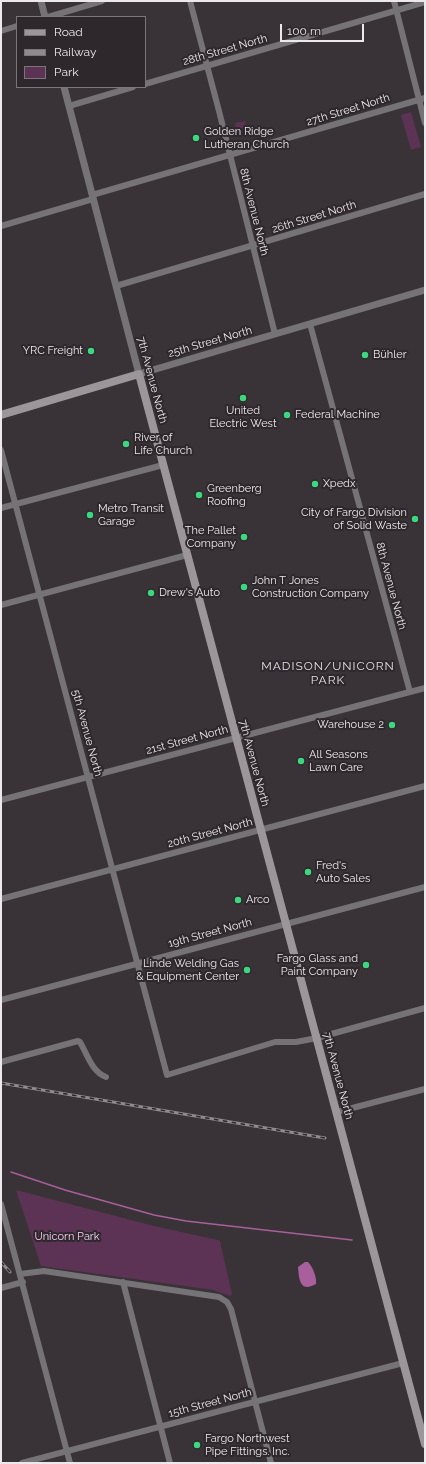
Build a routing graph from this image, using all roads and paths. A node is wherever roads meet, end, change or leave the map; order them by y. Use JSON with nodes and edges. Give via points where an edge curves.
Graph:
{"nodes":[{"id":1,"x":41,"y":1,"type":"edge"},
{"id":2,"x":102,"y":1,"type":"edge"},
{"id":3,"x":190,"y":1,"type":"edge"},
{"id":4,"x":394,"y":1,"type":"edge"},
{"id":5,"x":425,"y":2,"type":"edge"},
{"id":6,"x":396,"y":10,"type":"junction"},
{"id":7,"x":47,"y":16,"type":"edge"},
{"id":8,"x":50,"y":16,"type":"edge"},
{"id":9,"x":16,"y":26,"type":"edge"},
{"id":10,"x":1,"y":31,"type":"edge"},
{"id":11,"x":206,"y":66,"type":"junction"},
{"id":12,"x":146,"y":84,"type":"edge"},
{"id":13,"x":64,"y":88,"type":"edge"},
{"id":14,"x":130,"y":88,"type":"edge"},
{"id":15,"x":422,"y":99,"type":"edge"},
{"id":16,"x":69,"y":106,"type":"junction"},
{"id":17,"x":425,"y":123,"type":"edge"},
{"id":18,"x":229,"y":156,"type":"junction"},
{"id":19,"x":425,"y":194,"type":"edge"},
{"id":20,"x":93,"y":197,"type":"junction"},
{"id":21,"x":1,"y":226,"type":"edge"},
{"id":22,"x":252,"y":246,"type":"junction"},
{"id":23,"x":116,"y":286,"type":"junction"},
{"id":24,"x":425,"y":290,"type":"edge"},
{"id":25,"x":310,"y":324,"type":"junction"},
{"id":26,"x":275,"y":334,"type":"junction"},
{"id":27,"x":139,"y":374,"type":"junction"},
{"id":28,"x":1,"y":415,"type":"edge"},
{"id":29,"x":1,"y":450,"type":"edge"},
{"id":30,"x":163,"y":465,"type":"junction"},
{"id":31,"x":15,"y":504,"type":"junction"},
{"id":32,"x":1,"y":508,"type":"edge"},
{"id":33,"x":187,"y":555,"type":"junction"},
{"id":34,"x":40,"y":595,"type":"junction"},
{"id":35,"x":1,"y":605,"type":"edge"},
{"id":36,"x":425,"y":688,"type":"edge"},
{"id":37,"x":410,"y":692,"type":"junction"},
{"id":38,"x":236,"y":737,"type":"junction"},
{"id":39,"x":88,"y":776,"type":"junction"},
{"id":40,"x":425,"y":786,"type":"edge"},
{"id":41,"x":1,"y":800,"type":"edge"},
{"id":42,"x":261,"y":830,"type":"junction"},
{"id":43,"x":113,"y":869,"type":"junction"},
{"id":44,"x":425,"y":887,"type":"edge"},
{"id":45,"x":1,"y":899,"type":"edge"},
{"id":46,"x":286,"y":924,"type":"junction"},
{"id":47,"x":138,"y":963,"type":"junction"},
{"id":48,"x":1,"y":1000,"type":"edge"},
{"id":49,"x":425,"y":1008,"type":"edge"},
{"id":50,"x":316,"y":1038,"type":"junction"},
{"id":51,"x":1,"y":1062,"type":"edge"},
{"id":52,"x":106,"y":1077,"type":"dead end"},
{"id":53,"x":425,"y":1089,"type":"edge"},
{"id":54,"x":337,"y":1112,"type":"junction"},
{"id":55,"x":1,"y":1204,"type":"edge"},
{"id":56,"x":20,"y":1274,"type":"junction"},
{"id":57,"x":23,"y":1282,"type":"junction"},
{"id":58,"x":123,"y":1282,"type":"junction"},
{"id":59,"x":1,"y":1288,"type":"edge"},
{"id":60,"x":403,"y":1363,"type":"junction"},
{"id":61,"x":255,"y":1402,"type":"junction"},
{"id":62,"x":161,"y":1426,"type":"junction"},
{"id":63,"x":425,"y":1444,"type":"edge"},
{"id":64,"x":67,"y":1451,"type":"junction"},
{"id":65,"x":22,"y":1463,"type":"edge"},
{"id":66,"x":70,"y":1463,"type":"edge"},
{"id":67,"x":170,"y":1463,"type":"edge"},
{"id":68,"x":271,"y":1463,"type":"edge"}],
"edges":[{"from":1,"to":7,"type":"street"},
{"from":2,"to":8,"type":"street"},
{"from":3,"to":11,"type":"street","name":"8th Avenue North"},
{"from":4,"to":6,"type":"street"},
{"from":5,"to":6,"type":"street","name":"28th Street North"},
{"from":6,"to":11,"type":"street","name":"28th Street North"},
{"from":6,"to":15,"type":"street"},
{"from":9,"to":10,"type":"street"},
{"from":11,"to":12,"type":"street","name":"28th Street North"},
{"from":11,"to":18,"type":"street","name":"8th Avenue North"},
{"from":13,"to":16,"type":"street","name":"7th Avenue North"},
{"from":14,"to":16,"type":"street"},
{"from":15,"to":17,"type":"street"},
{"from":15,"to":18,"type":"street","name":"27th Street North"},
{"from":16,"to":20,"type":"street","name":"7th Avenue North"},
{"from":18,"to":20,"type":"street","name":"27th Street North"},
{"from":18,"to":22,"type":"street","name":"8th Avenue North"},
{"from":19,"to":22,"type":"street","name":"26th Street North"},
{"from":20,"to":21,"type":"street","name":"27th Street North"},
{"from":20,"to":23,"type":"street","name":"7th Avenue North"},
{"from":22,"to":23,"type":"street","name":"26th Street North"},
{"from":22,"to":26,"type":"street","name":"8th Avenue North"},
{"from":23,"to":27,"type":"street","name":"7th Avenue North"},
{"from":24,"to":25,"type":"street","name":"25th Street North"},
{"from":25,"to":26,"type":"street","name":"25th Street North"},
{"from":25,"to":37,"type":"street","name":"8th Avenue North"},
{"from":26,"to":27,"type":"street","name":"25th Street North"},
{"from":27,"to":28,"type":"main road","name":"25th Street North"},
{"from":27,"to":30,"type":"main road","name":"7th Avenue North"},
{"from":29,"to":31,"type":"street","name":"5th Avenue North"},
{"from":30,"to":31,"type":"street"},
{"from":30,"to":33,"type":"main road","name":"7th Avenue North"},
{"from":31,"to":32,"type":"street"},
{"from":31,"to":34,"type":"street","name":"5th Avenue North"},
{"from":33,"to":34,"type":"street"},
{"from":33,"to":38,"type":"main road","name":"7th Avenue North"},
{"from":34,"to":35,"type":"street"},
{"from":34,"to":39,"type":"street","name":"5th Avenue North"},
{"from":36,"to":37,"type":"street","name":"21st Street North"},
{"from":37,"to":38,"type":"street","name":"21st Street North"},
{"from":38,"to":39,"type":"street","name":"21st Street North"},
{"from":38,"to":42,"type":"main road","name":"7th Avenue North"},
{"from":39,"to":41,"type":"street","name":"21st Street North"},
{"from":39,"to":43,"type":"street","name":"5th Avenue North"},
{"from":40,"to":42,"type":"street","name":"20th Street North"},
{"from":42,"to":43,"type":"street","name":"20th Street North"},
{"from":42,"to":46,"type":"main road","name":"7th Avenue North"},
{"from":43,"to":45,"type":"street","name":"20th Street North"},
{"from":43,"to":47,"type":"street","name":"5th Avenue North"},
{"from":44,"to":46,"type":"street","name":"19th Street North"},
{"from":46,"to":47,"type":"street","name":"19th Street North"},
{"from":46,"to":50,"type":"main road","name":"7th Avenue North"},
{"from":47,"to":48,"type":"street","name":"19th Street North"},
{"from":47,"to":50,"type":"street","name":"5th Avenue North","via":[[167,1075],[275,1042],[296,1042]]},
{"from":49,"to":50,"type":"street"},
{"from":50,"to":54,"type":"main road","name":"7th Avenue North"},
{"from":51,"to":52,"type":"street","via":[[78,1041],[96,1071]]},
{"from":53,"to":54,"type":"street"},
{"from":54,"to":60,"type":"main road","name":"7th Avenue North"},
{"from":55,"to":56,"type":"street"},
{"from":56,"to":57,"type":"street"},
{"from":56,"to":58,"type":"street","via":[[44,1271]]},
{"from":57,"to":59,"type":"street"},
{"from":57,"to":64,"type":"street"},
{"from":58,"to":61,"type":"street","via":[[219,1297],[227,1302]]},
{"from":58,"to":62,"type":"street"},
{"from":60,"to":61,"type":"street","name":"15th Street North"},
{"from":60,"to":63,"type":"main road","name":"7th Avenue North"},
{"from":61,"to":62,"type":"street","name":"15th Street North"},
{"from":61,"to":68,"type":"street"},
{"from":62,"to":64,"type":"street","name":"15th Street North"},
{"from":62,"to":67,"type":"street"},
{"from":64,"to":65,"type":"street","name":"15th Street North"},
{"from":64,"to":66,"type":"street"}]}
